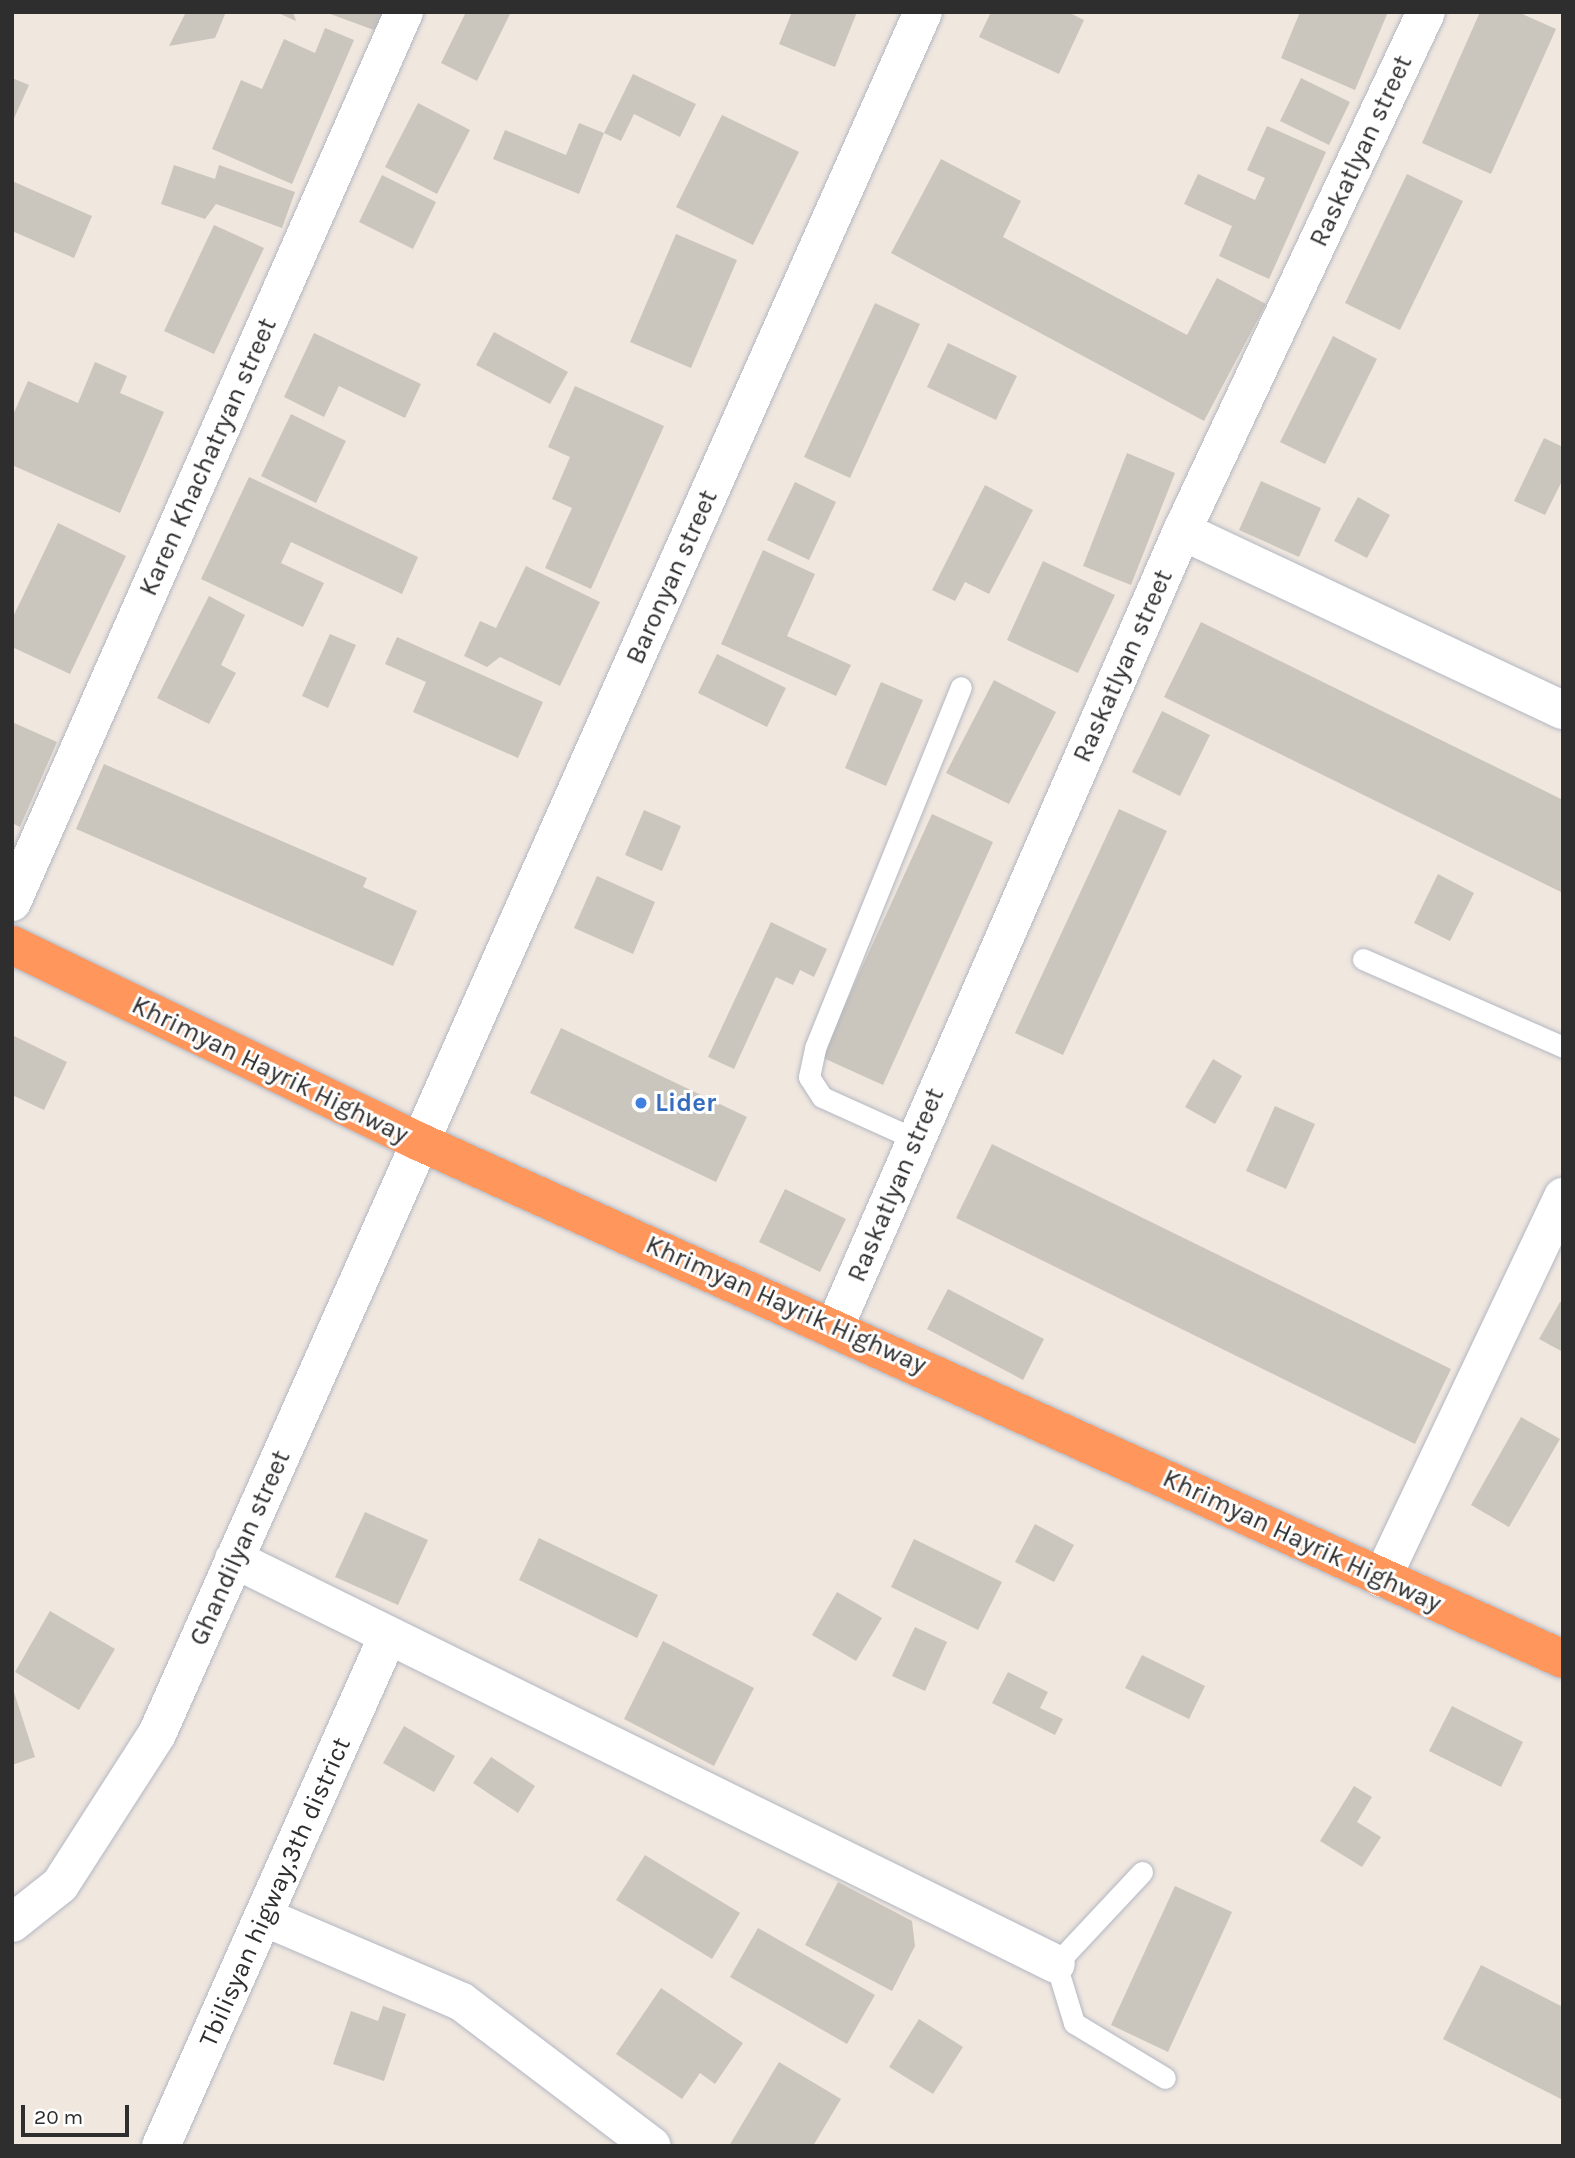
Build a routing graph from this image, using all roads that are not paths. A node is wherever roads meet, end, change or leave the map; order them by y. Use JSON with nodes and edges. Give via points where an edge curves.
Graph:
{"nodes":[{"id":1,"x":404,"y":12,"type":"edge"},
{"id":2,"x":923,"y":12,"type":"edge"},
{"id":3,"x":1426,"y":12,"type":"edge"},
{"id":4,"x":1182,"y":531,"type":"junction"},
{"id":5,"x":961,"y":687,"type":"dead end"},
{"id":6,"x":1563,"y":710,"type":"edge"},
{"id":7,"x":12,"y":902,"type":"edge"},
{"id":8,"x":12,"y":945,"type":"edge"},
{"id":9,"x":1363,"y":959,"type":"dead end"},
{"id":10,"x":1563,"y":1047,"type":"edge"},
{"id":11,"x":915,"y":1139,"type":"junction"},
{"id":12,"x":420,"y":1142,"type":"junction"},
{"id":13,"x":1563,"y":1197,"type":"edge"},
{"id":14,"x":835,"y":1326,"type":"junction"},
{"id":15,"x":234,"y":1559,"type":"junction"},
{"id":16,"x":1382,"y":1578,"type":"junction"},
{"id":17,"x":387,"y":1639,"type":"junction"},
{"id":18,"x":1563,"y":1659,"type":"edge"},
{"id":19,"x":1142,"y":1872,"type":"dead end"},
{"id":20,"x":264,"y":1917,"type":"junction"},
{"id":21,"x":12,"y":1923,"type":"edge"},
{"id":22,"x":1056,"y":1964,"type":"junction"},
{"id":23,"x":1165,"y":2078,"type":"dead end"},
{"id":24,"x":161,"y":2146,"type":"edge"},
{"id":25,"x":652,"y":2146,"type":"edge"}],
"edges":[{"from":1,"to":7,"type":"street","name":"Karen Khachatryan street"},
{"from":2,"to":12,"type":"street","name":"Baronyan street"},
{"from":3,"to":4,"type":"street","name":"Raskatlyan street"},
{"from":4,"to":6,"type":"street"},
{"from":4,"to":11,"type":"street","name":"Raskatlyan street"},
{"from":5,"to":11,"type":"lane","via":[[815,1048],[809,1077],[822,1097]]},
{"from":8,"to":12,"type":"highway","name":"Khrimyan Hayrik Highway"},
{"from":9,"to":10,"type":"lane"},
{"from":11,"to":14,"type":"street","name":"Raskatlyan street"},
{"from":12,"to":14,"type":"highway","name":"Khrimyan Hayrik Highway"},
{"from":12,"to":15,"type":"street","name":"Ghandilyan street"},
{"from":13,"to":16,"type":"street"},
{"from":14,"to":16,"type":"highway","name":"Khrimyan Hayrik Highway"},
{"from":15,"to":17,"type":"street"},
{"from":15,"to":21,"type":"street","name":"Ghandilyan street","via":[[158,1734],[60,1885]]},
{"from":16,"to":18,"type":"highway","name":"Khrimyan Hayrik Highway"},
{"from":17,"to":20,"type":"street","name":"Tbilisyan higway,3th district"},
{"from":17,"to":22,"type":"street"},
{"from":19,"to":22,"type":"lane"},
{"from":20,"to":24,"type":"street","name":"Tbilisyan higway,3th district"},
{"from":20,"to":25,"type":"street","via":[[462,2002]]},
{"from":22,"to":23,"type":"lane","via":[[1074,2023]]}]}
